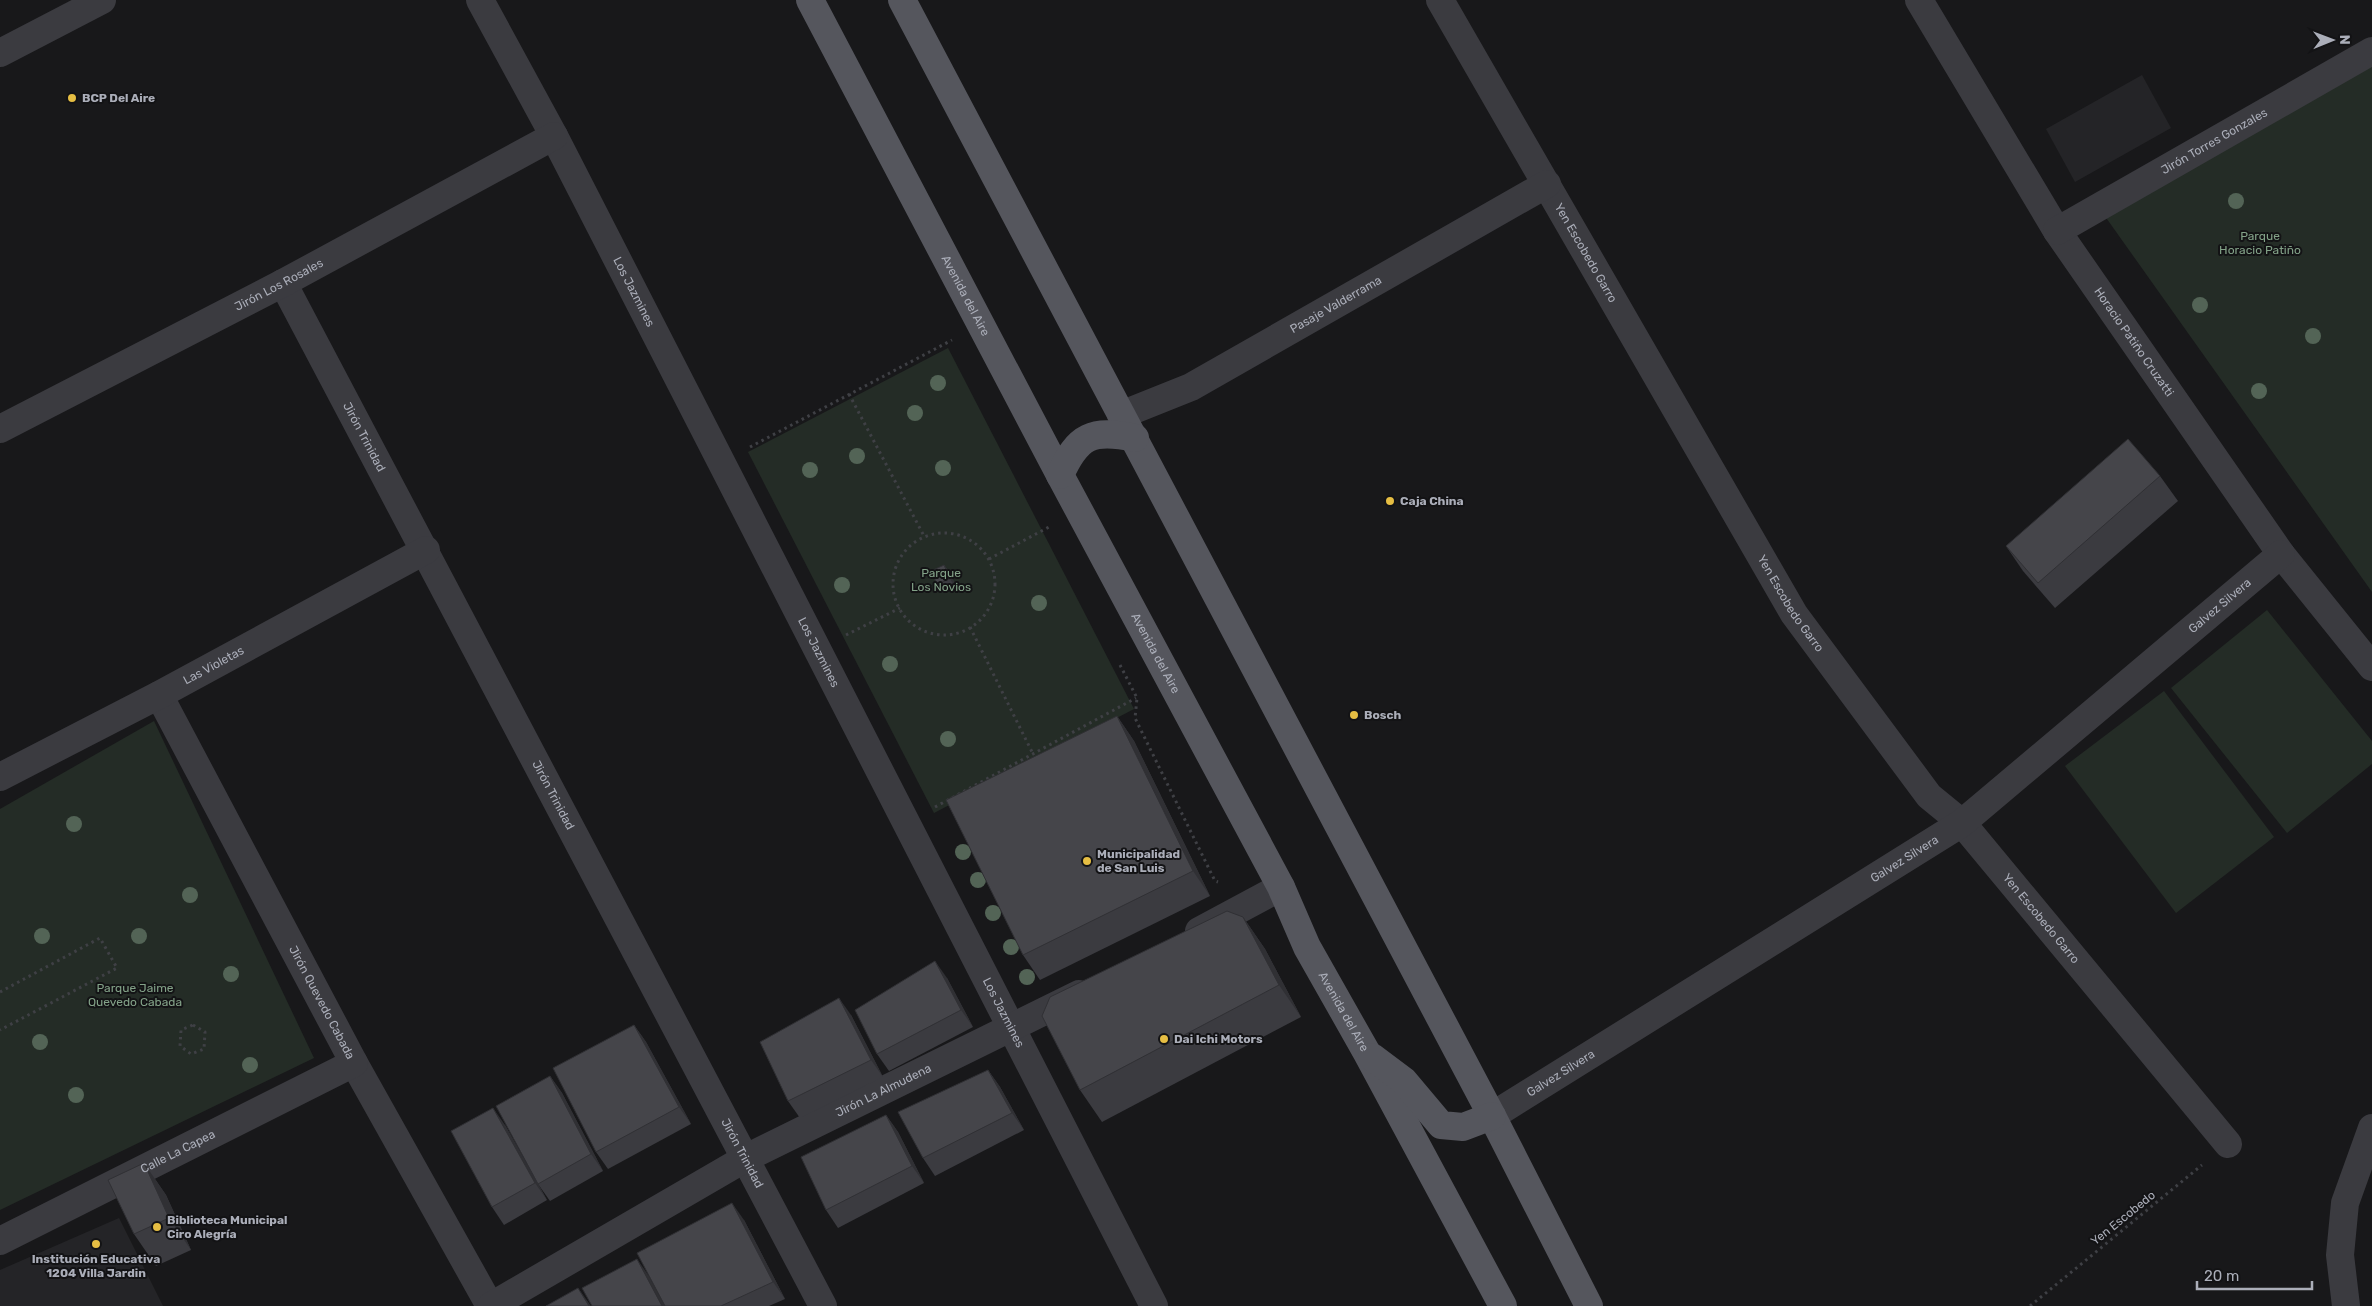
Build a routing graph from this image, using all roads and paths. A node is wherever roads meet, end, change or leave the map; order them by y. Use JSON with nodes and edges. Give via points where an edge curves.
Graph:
{"nodes":[{"id":1,"x":102,"y":0,"type":"edge"},
{"id":2,"x":480,"y":0,"type":"edge"},
{"id":3,"x":810,"y":0,"type":"edge"},
{"id":4,"x":902,"y":0,"type":"edge"},
{"id":5,"x":1440,"y":0,"type":"edge"},
{"id":6,"x":1919,"y":0,"type":"edge"},
{"id":7,"x":2372,"y":50,"type":"edge"},
{"id":8,"x":0,"y":53,"type":"edge"},
{"id":9,"x":554,"y":136,"type":"junction"},
{"id":10,"x":1547,"y":184,"type":"junction"},
{"id":11,"x":2057,"y":231,"type":"junction"},
{"id":12,"x":283,"y":283,"type":"junction"},
{"id":13,"x":981,"y":324,"type":"junction"},
{"id":14,"x":952,"y":340,"type":"junction"},
{"id":15,"x":956,"y":349,"type":"dead end"},
{"id":16,"x":849,"y":394,"type":"junction"},
{"id":17,"x":1121,"y":415,"type":"junction"},
{"id":18,"x":0,"y":429,"type":"edge"},
{"id":19,"x":1135,"y":438,"type":"junction"},
{"id":20,"x":722,"y":463,"type":"junction"},
{"id":21,"x":1060,"y":475,"type":"junction"},
{"id":22,"x":1044,"y":518,"type":"dead end"},
{"id":23,"x":1049,"y":527,"type":"junction"},
{"id":24,"x":1053,"y":535,"type":"dead end"},
{"id":25,"x":924,"y":536,"type":"junction"},
{"id":26,"x":426,"y":550,"type":"junction"},
{"id":27,"x":2281,"y":554,"type":"junction"},
{"id":28,"x":989,"y":559,"type":"junction"},
{"id":29,"x":900,"y":608,"type":"junction"},
{"id":30,"x":970,"y":627,"type":"junction"},
{"id":31,"x":840,"y":638,"type":"dead end"},
{"id":32,"x":1120,"y":664,"type":"dead end"},
{"id":33,"x":2372,"y":667,"type":"edge"},
{"id":34,"x":159,"y":695,"type":"junction"},
{"id":35,"x":1137,"y":698,"type":"junction"},
{"id":36,"x":1034,"y":754,"type":"junction"},
{"id":37,"x":0,"y":777,"type":"edge"},
{"id":38,"x":928,"y":810,"type":"dead end"},
{"id":39,"x":1962,"y":823,"type":"junction"},
{"id":40,"x":1281,"y":887,"type":"junction"},
{"id":41,"x":1243,"y":907,"type":"junction"},
{"id":42,"x":1178,"y":943,"type":"edge"},
{"id":43,"x":1102,"y":983,"type":"edge"},
{"id":44,"x":0,"y":992,"type":"edge"},
{"id":45,"x":1012,"y":1026,"type":"junction"},
{"id":46,"x":0,"y":1030,"type":"edge"},
{"id":47,"x":206,"y":1032,"type":"joint"},
{"id":48,"x":1367,"y":1053,"type":"junction"},
{"id":49,"x":354,"y":1063,"type":"junction"},
{"id":50,"x":1492,"y":1116,"type":"junction"},
{"id":51,"x":2372,"y":1128,"type":"edge"},
{"id":52,"x":2228,"y":1144,"type":"joint"},
{"id":53,"x":746,"y":1158,"type":"junction"},
{"id":54,"x":0,"y":1241,"type":"edge"},
{"id":55,"x":491,"y":1306,"type":"edge"},
{"id":56,"x":823,"y":1306,"type":"edge"},
{"id":57,"x":1154,"y":1306,"type":"edge"},
{"id":58,"x":1503,"y":1306,"type":"edge"},
{"id":59,"x":1589,"y":1306,"type":"edge"},
{"id":60,"x":2030,"y":1306,"type":"edge"},
{"id":61,"x":2346,"y":1306,"type":"edge"}],
"edges":[{"from":1,"to":8,"type":"street"},
{"from":2,"to":9,"type":"street","name":"Los Jazmines"},
{"from":3,"to":13,"type":"main road","name":"Avenida del Aire"},
{"from":4,"to":17,"type":"main road"},
{"from":5,"to":10,"type":"street","name":"Yen Escobedo Garro"},
{"from":6,"to":11,"type":"street","name":"Horacio Patiño Cruzatti"},
{"from":7,"to":11,"type":"street","name":"Jirón Torres Gonzales"},
{"from":9,"to":12,"type":"street","name":"Jirón Los Rosales"},
{"from":9,"to":20,"type":"street","name":"Los Jazmines"},
{"from":10,"to":17,"type":"street","name":"Pasaje Valderrama","via":[[1191,387]]},
{"from":10,"to":39,"type":"street","name":"Yen Escobedo Garro","via":[[1794,614],[1929,796]]},
{"from":11,"to":27,"type":"street","name":"Horacio Patiño Cruzatti"},
{"from":12,"to":18,"type":"street","name":"Jirón Los Rosales"},
{"from":12,"to":26,"type":"street","name":"Jirón Trinidad"},
{"from":13,"to":14,"type":"path"},
{"from":13,"to":21,"type":"main road","name":"Avenida del Aire"},
{"from":14,"to":15,"type":"path"},
{"from":14,"to":16,"type":"path"},
{"from":16,"to":20,"type":"path"},
{"from":16,"to":25,"type":"path"},
{"from":17,"to":19,"type":"main road"},
{"from":19,"to":21,"type":"main road","via":[[1103,433],[1084,439],[1072,452]]},
{"from":19,"to":50,"type":"main road"},
{"from":20,"to":45,"type":"street","name":"Los Jazmines"},
{"from":21,"to":40,"type":"main road","name":"Avenida del Aire"},
{"from":22,"to":23,"type":"path"},
{"from":23,"to":24,"type":"path"},
{"from":23,"to":28,"type":"path"},
{"from":25,"to":28,"type":"path","via":[[952,533],[967,538]]},
{"from":25,"to":29,"type":"path","via":[[910,545],[896,568],[894,596]]},
{"from":26,"to":34,"type":"street","name":"Las Violetas"},
{"from":26,"to":53,"type":"street","name":"Jirón Trinidad"},
{"from":27,"to":33,"type":"street","name":"Horacio Patiño Cruzatti"},
{"from":27,"to":39,"type":"street","name":"Galvez Silvera"},
{"from":28,"to":30,"type":"path","via":[[994,588],[991,603],[983,616]]},
{"from":29,"to":30,"type":"path","via":[[908,620],[932,634],[959,632]]},
{"from":29,"to":31,"type":"path"},
{"from":30,"to":36,"type":"path"},
{"from":32,"to":35,"type":"path"},
{"from":34,"to":37,"type":"street","name":"Las Violetas"},
{"from":34,"to":49,"type":"street","name":"Jirón Quevedo Cabada"},
{"from":35,"to":36,"type":"path"},
{"from":35,"to":41,"type":"path","via":[[1135,718],[1215,881],[1233,884]]},
{"from":36,"to":38,"type":"path"},
{"from":39,"to":50,"type":"street","name":"Galvez Silvera"},
{"from":39,"to":52,"type":"street","name":"Yen Escobedo Garro"},
{"from":40,"to":41,"type":"street"},
{"from":40,"to":48,"type":"main road","name":"Avenida del Aire","via":[[1307,947]]},
{"from":41,"to":42,"type":"street"},
{"from":43,"to":45,"type":"street","name":"Jirón La Almudena"},
{"from":44,"to":46,"type":"path","via":[[100,938],[117,968]]},
{"from":45,"to":53,"type":"street","name":"Jirón La Almudena"},
{"from":45,"to":57,"type":"street","name":"Los Jazmines"},
{"from":47,"to":47,"type":"path","via":[[193,1025],[181,1030],[180,1046],[191,1054],[204,1049]]},
{"from":48,"to":50,"type":"main road","via":[[1404,1081],[1442,1125],[1462,1128]]},
{"from":48,"to":58,"type":"main road","name":"Avenida del Aire"},
{"from":49,"to":54,"type":"street","name":"Calle La Capea"},
{"from":49,"to":55,"type":"street","name":"Jirón Quevedo Cabada"},
{"from":50,"to":59,"type":"main road"},
{"from":51,"to":61,"type":"street","via":[[2345,1202],[2340,1255]]},
{"from":52,"to":60,"type":"path","name":"Yen Escobedo"},
{"from":53,"to":55,"type":"street","name":"Jirón La Almudena"},
{"from":53,"to":56,"type":"street","name":"Jirón Trinidad"}]}
